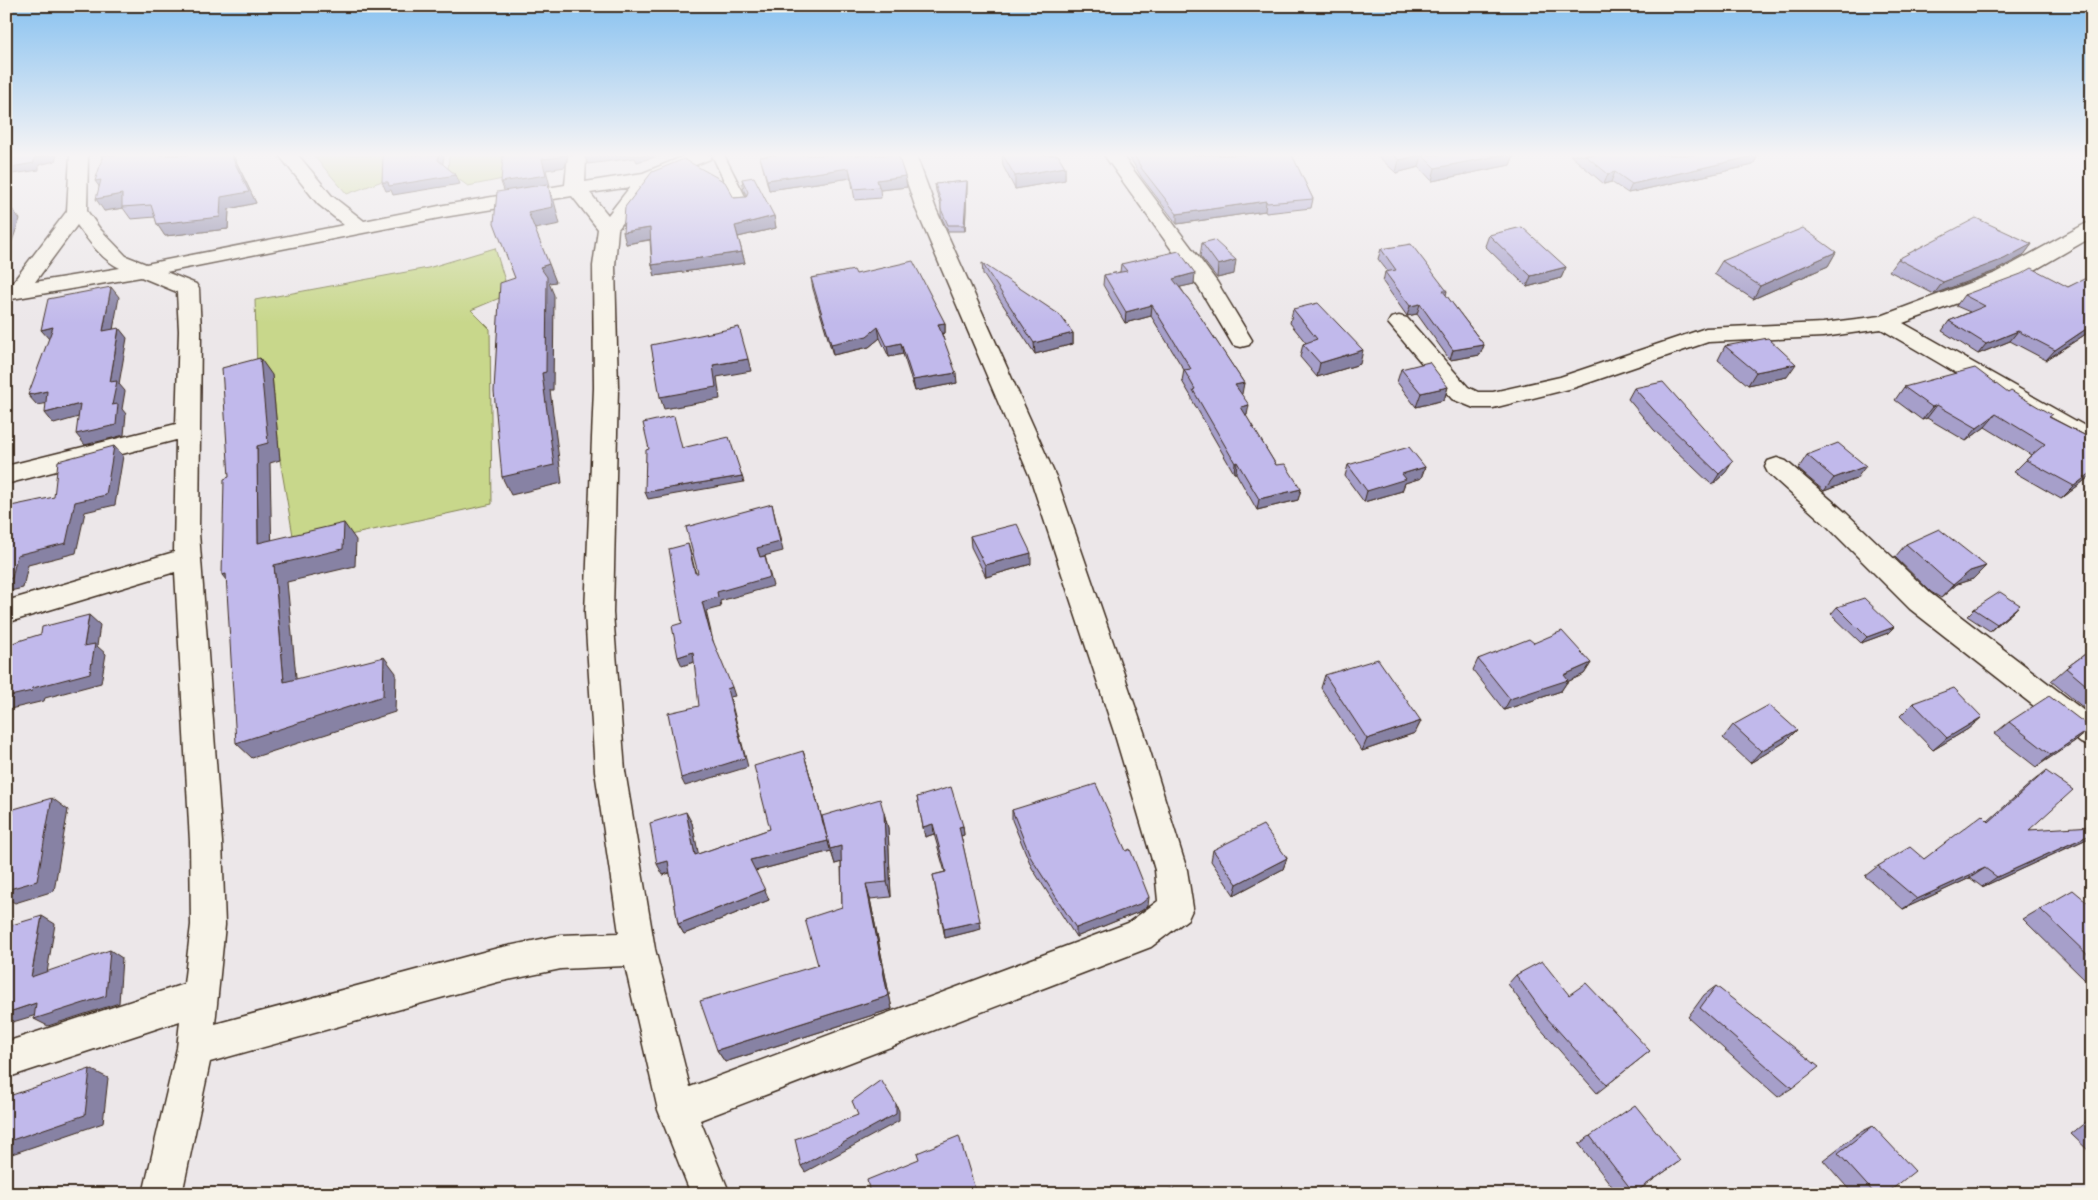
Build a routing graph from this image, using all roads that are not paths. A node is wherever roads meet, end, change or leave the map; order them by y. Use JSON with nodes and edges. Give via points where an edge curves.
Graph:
{"nodes":[{"id":1,"x":77,"y":211,"type":"joint"},
{"id":2,"x":338,"y":211,"type":"edge"},
{"id":3,"x":439,"y":211,"type":"edge"},
{"id":4,"x":595,"y":211,"type":"edge"},
{"id":5,"x":621,"y":211,"type":"edge"},
{"id":6,"x":927,"y":211,"type":"edge"},
{"id":7,"x":1153,"y":211,"type":"edge"},
{"id":8,"x":359,"y":227,"type":"junction"},
{"id":9,"x":2092,"y":228,"type":"edge"},
{"id":10,"x":608,"y":229,"type":"junction"},
{"id":11,"x":226,"y":255,"type":"junction"},
{"id":12,"x":146,"y":270,"type":"junction"},
{"id":13,"x":188,"y":289,"type":"junction"},
{"id":14,"x":11,"y":292,"type":"edge"},
{"id":15,"x":1885,"y":322,"type":"junction"},
{"id":16,"x":1399,"y":323,"type":"dead end"},
{"id":17,"x":1241,"y":340,"type":"dead end"},
{"id":18,"x":188,"y":429,"type":"junction"},
{"id":19,"x":2092,"y":441,"type":"edge"},
{"id":20,"x":1777,"y":467,"type":"dead end"},
{"id":21,"x":6,"y":475,"type":"edge"},
{"id":22,"x":188,"y":558,"type":"junction"},
{"id":23,"x":6,"y":612,"type":"edge"},
{"id":24,"x":2092,"y":734,"type":"edge"},
{"id":25,"x":638,"y":949,"type":"junction"},
{"id":26,"x":202,"y":996,"type":"junction"},
{"id":27,"x":195,"y":1048,"type":"junction"},
{"id":28,"x":6,"y":1060,"type":"edge"},
{"id":29,"x":677,"y":1110,"type":"junction"},
{"id":30,"x":162,"y":1194,"type":"edge"},
{"id":31,"x":711,"y":1194,"type":"edge"}],
"edges":[{"from":1,"to":12,"type":"street","via":[[119,260]]},
{"from":1,"to":14,"type":"street"},
{"from":2,"to":8,"type":"street"},
{"from":3,"to":8,"type":"street"},
{"from":4,"to":10,"type":"street"},
{"from":5,"to":10,"type":"street"},
{"from":6,"to":29,"type":"street","via":[[1043,477],[1140,769],[1171,870],[1176,908],[1139,935]]},
{"from":7,"to":17,"type":"street","via":[[1208,287]]},
{"from":8,"to":11,"type":"street"},
{"from":9,"to":15,"type":"street","via":[[2004,278]]},
{"from":10,"to":25,"type":"street","via":[[604,266],[606,388],[599,614],[610,771]]},
{"from":11,"to":12,"type":"street"},
{"from":11,"to":13,"type":"street"},
{"from":12,"to":13,"type":"street"},
{"from":12,"to":14,"type":"street"},
{"from":13,"to":18,"type":"street"},
{"from":15,"to":16,"type":"street","via":[[1823,330],[1706,335],[1565,383],[1493,400],[1474,400],[1460,393]]},
{"from":15,"to":19,"type":"street"},
{"from":18,"to":21,"type":"street"},
{"from":18,"to":22,"type":"street"},
{"from":20,"to":24,"type":"street","via":[[1920,601]]},
{"from":22,"to":23,"type":"street"},
{"from":22,"to":26,"type":"street","via":[[206,842],[208,925]]},
{"from":25,"to":27,"type":"street","via":[[560,952],[498,965]]},
{"from":25,"to":29,"type":"street"},
{"from":26,"to":27,"type":"street"},
{"from":26,"to":28,"type":"street"},
{"from":27,"to":30,"type":"street"},
{"from":29,"to":31,"type":"street"}]}
